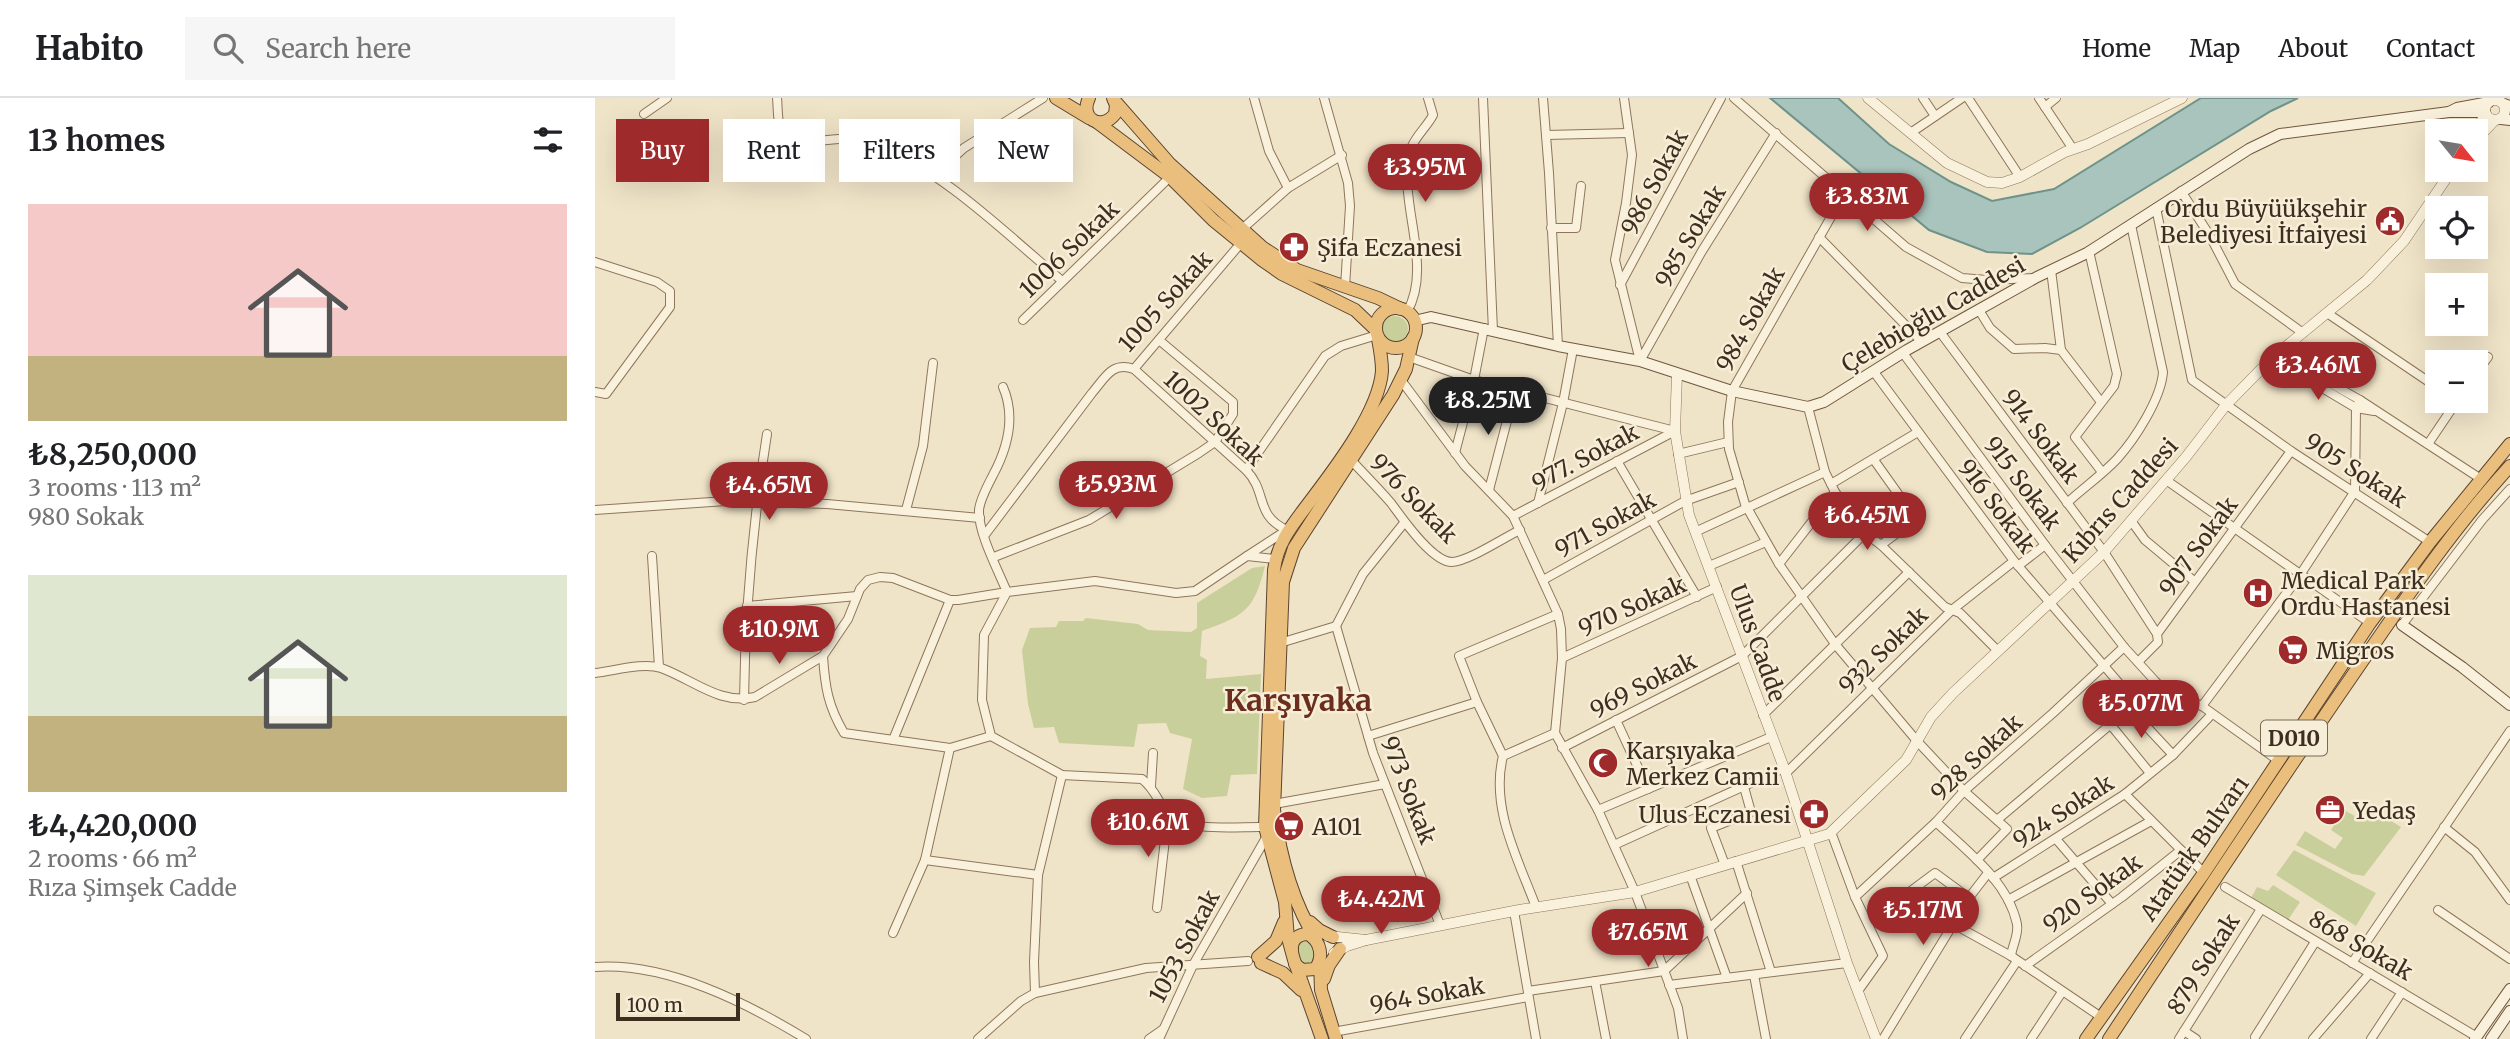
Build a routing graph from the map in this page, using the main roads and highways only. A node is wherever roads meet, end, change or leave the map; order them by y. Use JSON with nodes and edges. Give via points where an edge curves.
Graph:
{"nodes":[{"id":1,"x":1056,"y":98,"type":"edge"},
{"id":2,"x":1089,"y":98,"type":"edge"},
{"id":3,"x":1114,"y":99,"type":"edge"},
{"id":4,"x":2498,"y":110,"type":"edge"},
{"id":5,"x":1093,"y":120,"type":"junction"},
{"id":6,"x":1241,"y":236,"type":"junction"},
{"id":7,"x":1407,"y":314,"type":"junction"},
{"id":8,"x":1377,"y":334,"type":"junction"},
{"id":9,"x":1413,"y":338,"type":"junction"},
{"id":10,"x":2510,"y":444,"type":"edge"},
{"id":11,"x":2510,"y":466,"type":"edge"},
{"id":12,"x":2402,"y":625,"type":"road end"},
{"id":13,"x":2510,"y":705,"type":"edge"},
{"id":14,"x":1299,"y":908,"type":"junction"},
{"id":15,"x":1286,"y":915,"type":"junction"},
{"id":16,"x":1333,"y":937,"type":"road end"},
{"id":17,"x":1301,"y":949,"type":"junction"},
{"id":18,"x":1340,"y":949,"type":"road end"},
{"id":19,"x":1319,"y":965,"type":"junction"},
{"id":20,"x":2510,"y":989,"type":"edge"},
{"id":21,"x":1321,"y":990,"type":"junction"},
{"id":22,"x":1308,"y":1001,"type":"junction"},
{"id":23,"x":2510,"y":1011,"type":"edge"},
{"id":24,"x":1330,"y":1037,"type":"edge"},
{"id":25,"x":2476,"y":1038,"type":"edge"},
{"id":26,"x":2086,"y":1039,"type":"edge"},
{"id":27,"x":2109,"y":1039,"type":"edge"},
{"id":28,"x":2491,"y":1039,"type":"edge"}],
"edges":[{"from":1,"to":5,"type":"highway"},
{"from":2,"to":5,"type":"highway","via":[[1085,108]]},
{"from":3,"to":5,"type":"highway","via":[[1115,114],[1108,122]]},
{"from":3,"to":6,"type":"highway"},
{"from":4,"to":7,"type":"main road","name":"Çelebioğlu Caddesi","via":[[2456,108],[2280,134],[2089,251],[1808,407],[1732,391],[1640,361]]},
{"from":5,"to":6,"type":"highway","via":[[1170,177],[1213,220]]},
{"from":6,"to":7,"type":"highway","via":[[1297,270],[1378,298]]},
{"from":6,"to":8,"type":"highway","via":[[1282,274],[1355,310]]},
{"from":7,"to":8,"type":"highway","via":[[1394,309],[1383,313]]},
{"from":7,"to":9,"type":"highway"},
{"from":8,"to":9,"type":"highway","via":[[1386,346],[1399,348]]},
{"from":8,"to":15,"type":"highway","via":[[1382,371],[1375,400],[1327,479],[1287,530],[1275,559],[1266,832]]},
{"from":9,"to":14,"type":"highway","via":[[1401,380],[1286,565],[1274,804],[1278,840]]},
{"from":10,"to":26,"type":"highway","name":"Atatürk Bulvarı","number":"D010","via":[[2370,623],[2204,873]]},
{"from":11,"to":27,"type":"highway","name":"Atatürk Bulvarı","number":"D010","via":[[2387,626]]},
{"from":12,"to":13,"type":"main road"},
{"from":14,"to":16,"type":"highway","via":[[1313,925]]},
{"from":14,"to":17,"type":"highway"},
{"from":15,"to":17,"type":"highway"},
{"from":15,"to":22,"type":"highway","via":[[1276,941],[1256,960],[1292,980]]},
{"from":17,"to":19,"type":"highway"},
{"from":17,"to":19,"type":"highway","via":[[1307,971]]},
{"from":17,"to":22,"type":"highway"},
{"from":18,"to":21,"type":"highway"},
{"from":19,"to":21,"type":"highway"},
{"from":20,"to":25,"type":"main road"},
{"from":21,"to":24,"type":"highway"},
{"from":22,"to":24,"type":"highway"},
{"from":23,"to":28,"type":"main road"}]}
